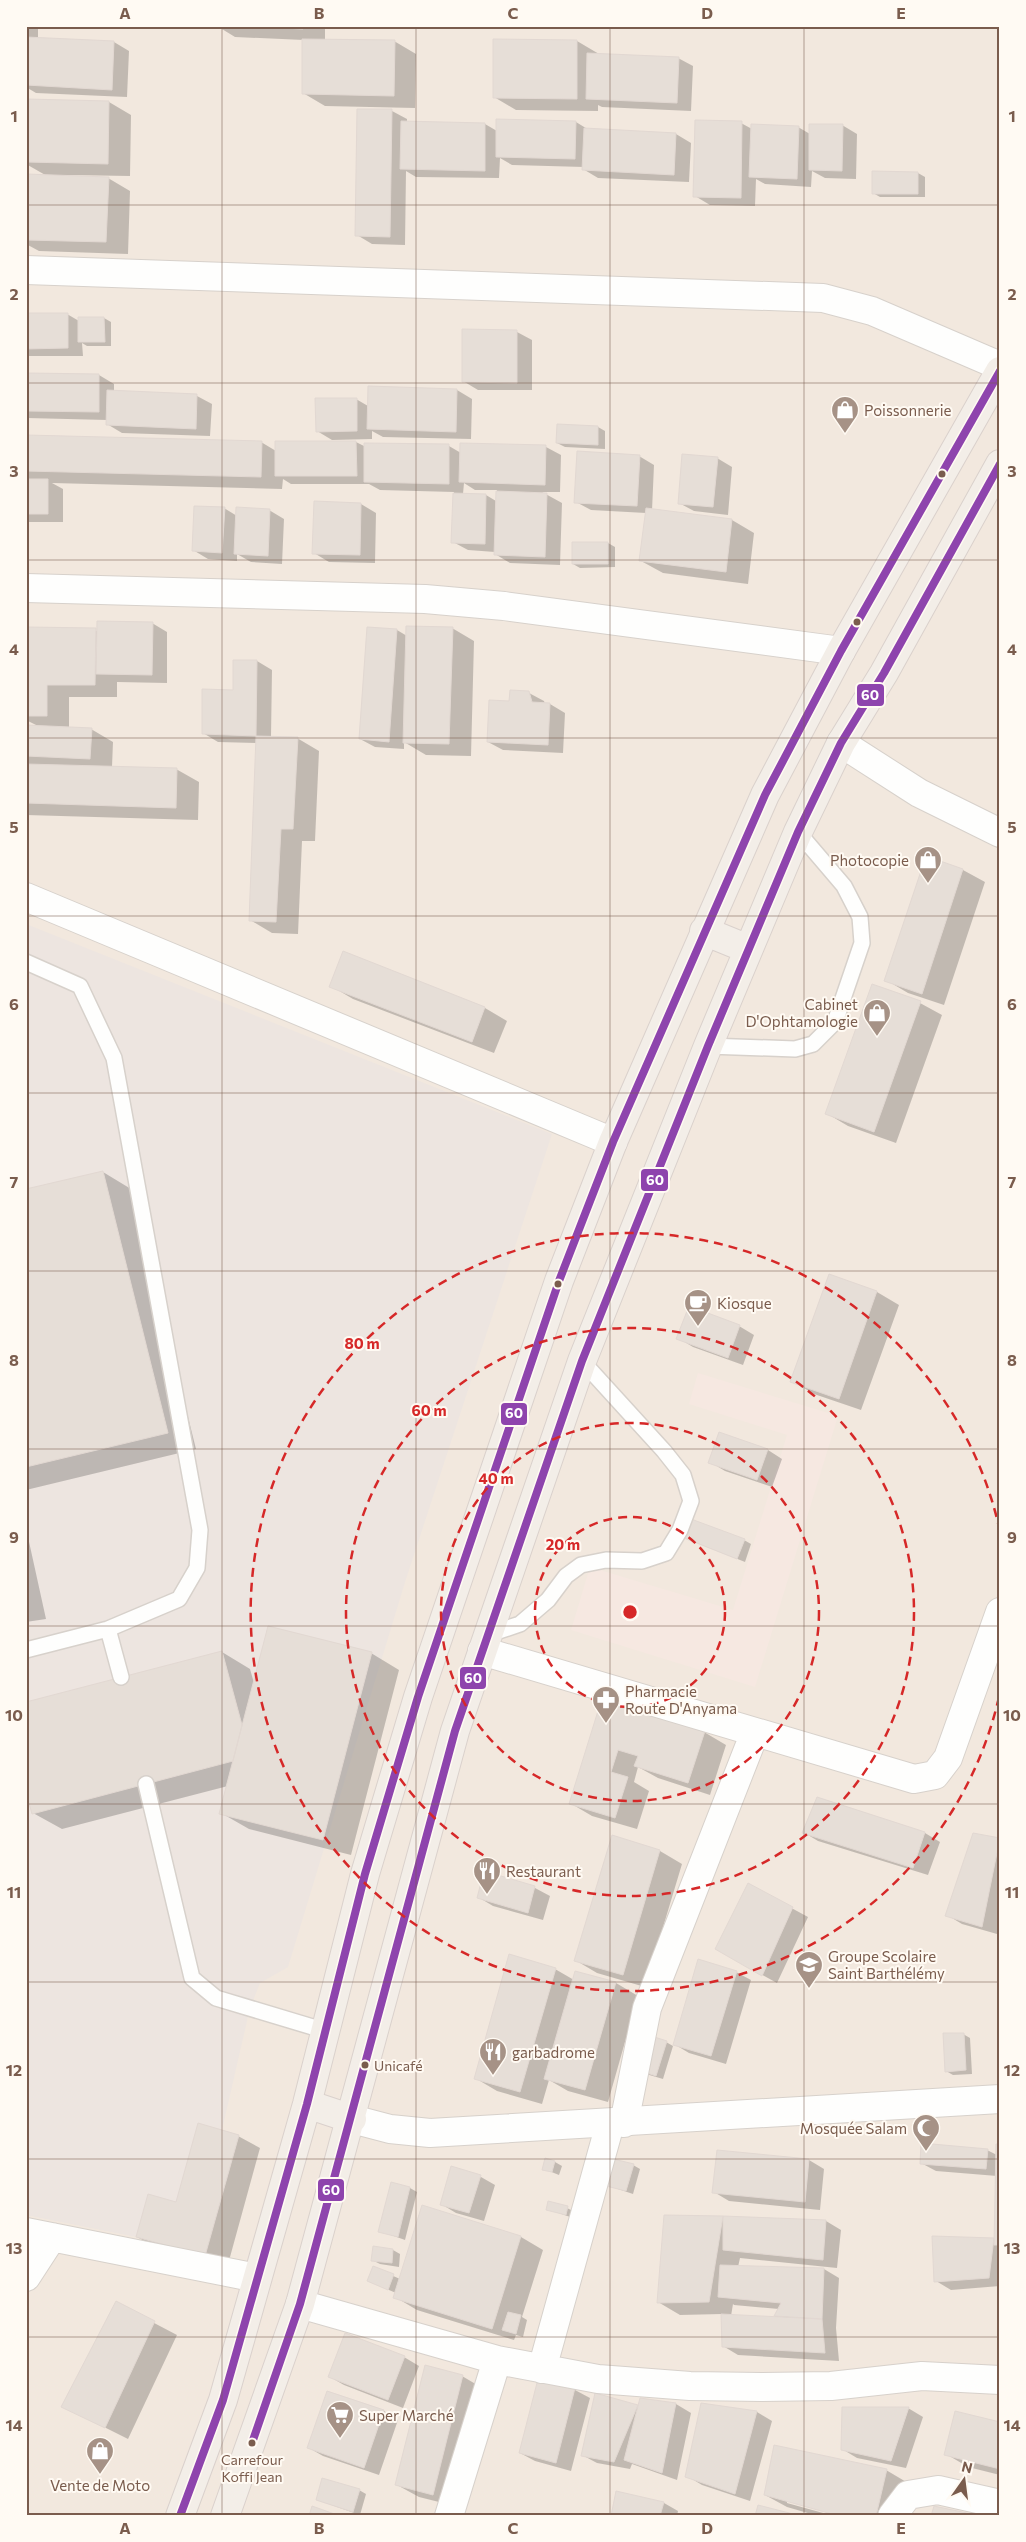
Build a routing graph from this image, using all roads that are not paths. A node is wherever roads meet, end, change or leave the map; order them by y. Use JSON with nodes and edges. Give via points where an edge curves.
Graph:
{"nodes":[{"id":1,"x":26,"y":270,"type":"edge"},
{"id":2,"x":1000,"y":366,"type":"edge"},
{"id":3,"x":1000,"y":371,"type":"edge"},
{"id":4,"x":1000,"y":464,"type":"edge"},
{"id":5,"x":26,"y":588,"type":"edge"},
{"id":6,"x":841,"y":651,"type":"junction"},
{"id":7,"x":841,"y":743,"type":"junction"},
{"id":8,"x":798,"y":832,"type":"junction"},
{"id":9,"x":1000,"y":833,"type":"edge"},
{"id":10,"x":26,"y":897,"type":"edge"},
{"id":11,"x":704,"y":931,"type":"junction"},
{"id":12,"x":748,"y":949,"type":"junction"},
{"id":13,"x":26,"y":962,"type":"edge"},
{"id":14,"x":708,"y":1046,"type":"junction"},
{"id":15,"x":613,"y":1142,"type":"junction"},
{"id":16,"x":582,"y":1361,"type":"junction"},
{"id":17,"x":1000,"y":1612,"type":"edge"},
{"id":18,"x":108,"y":1629,"type":"junction"},
{"id":19,"x":484,"y":1643,"type":"junction"},
{"id":20,"x":26,"y":1650,"type":"edge"},
{"id":21,"x":121,"y":1677,"type":"dead end"},
{"id":22,"x":755,"y":1732,"type":"junction"},
{"id":23,"x":146,"y":1784,"type":"dead end"},
{"id":24,"x":326,"y":2031,"type":"junction"},
{"id":25,"x":1000,"y":2099,"type":"edge"},
{"id":26,"x":307,"y":2104,"type":"junction"},
{"id":27,"x":352,"y":2119,"type":"junction"},
{"id":28,"x":617,"y":2124,"type":"junction"},
{"id":29,"x":39,"y":2234,"type":"edge"},
{"id":30,"x":26,"y":2277,"type":"edge"},
{"id":31,"x":257,"y":2278,"type":"junction"},
{"id":32,"x":300,"y":2304,"type":"junction"},
{"id":33,"x":497,"y":2360,"type":"junction"},
{"id":34,"x":542,"y":2369,"type":"junction"},
{"id":35,"x":1000,"y":2380,"type":"edge"},
{"id":36,"x":1000,"y":2504,"type":"edge"},
{"id":37,"x":180,"y":2516,"type":"edge"},
{"id":38,"x":225,"y":2516,"type":"edge"},
{"id":39,"x":449,"y":2516,"type":"edge"},
{"id":40,"x":892,"y":2516,"type":"edge"}],
"edges":[{"from":1,"to":2,"type":"street","via":[[822,298],[872,311]]},
{"from":3,"to":6,"type":"main road"},
{"from":4,"to":7,"type":"main road","via":[[884,674]]},
{"from":5,"to":6,"type":"street","via":[[425,599],[504,606]]},
{"from":6,"to":11,"type":"main road","via":[[765,795]]},
{"from":7,"to":8,"type":"main road"},
{"from":7,"to":9,"type":"street","via":[[919,793]]},
{"from":8,"to":12,"type":"main road"},
{"from":8,"to":14,"type":"lane","via":[[844,886],[860,917],[862,943],[835,1022],[813,1044],[795,1049]]},
{"from":10,"to":15,"type":"street"},
{"from":11,"to":12,"type":"main road"},
{"from":11,"to":15,"type":"main road"},
{"from":12,"to":14,"type":"main road"},
{"from":13,"to":18,"type":"lane","via":[[80,986],[114,1058],[200,1530],[197,1568],[179,1599]]},
{"from":14,"to":16,"type":"main road"},
{"from":15,"to":24,"type":"main road","via":[[556,1290],[418,1698],[365,1874]]},
{"from":16,"to":19,"type":"main road"},
{"from":16,"to":19,"type":"lane","via":[[683,1475],[691,1501],[680,1530],[666,1553],[642,1561],[606,1560],[581,1564],[566,1576],[548,1600],[520,1624]]},
{"from":17,"to":22,"type":"street","via":[[948,1758],[935,1775],[914,1779]]},
{"from":18,"to":20,"type":"lane"},
{"from":18,"to":21,"type":"lane"},
{"from":19,"to":22,"type":"street"},
{"from":19,"to":27,"type":"main road","via":[[455,1731]]},
{"from":22,"to":28,"type":"street","via":[[647,2008]]},
{"from":23,"to":24,"type":"lane","via":[[192,1978],[216,1998]]},
{"from":24,"to":26,"type":"main road"},
{"from":25,"to":28,"type":"street"},
{"from":26,"to":27,"type":"main road"},
{"from":26,"to":31,"type":"main road"},
{"from":27,"to":28,"type":"street","via":[[390,2129],[430,2133]]},
{"from":27,"to":32,"type":"main road"},
{"from":28,"to":34,"type":"street"},
{"from":29,"to":30,"type":"street"},
{"from":29,"to":31,"type":"street"},
{"from":31,"to":37,"type":"main road","via":[[223,2400]]},
{"from":32,"to":33,"type":"street"},
{"from":32,"to":38,"type":"main road"},
{"from":33,"to":34,"type":"street"},
{"from":33,"to":39,"type":"street"},
{"from":34,"to":35,"type":"street","via":[[598,2379],[690,2386],[831,2386],[922,2376]]},
{"from":36,"to":40,"type":"street","via":[[938,2490],[908,2495]]}]}
